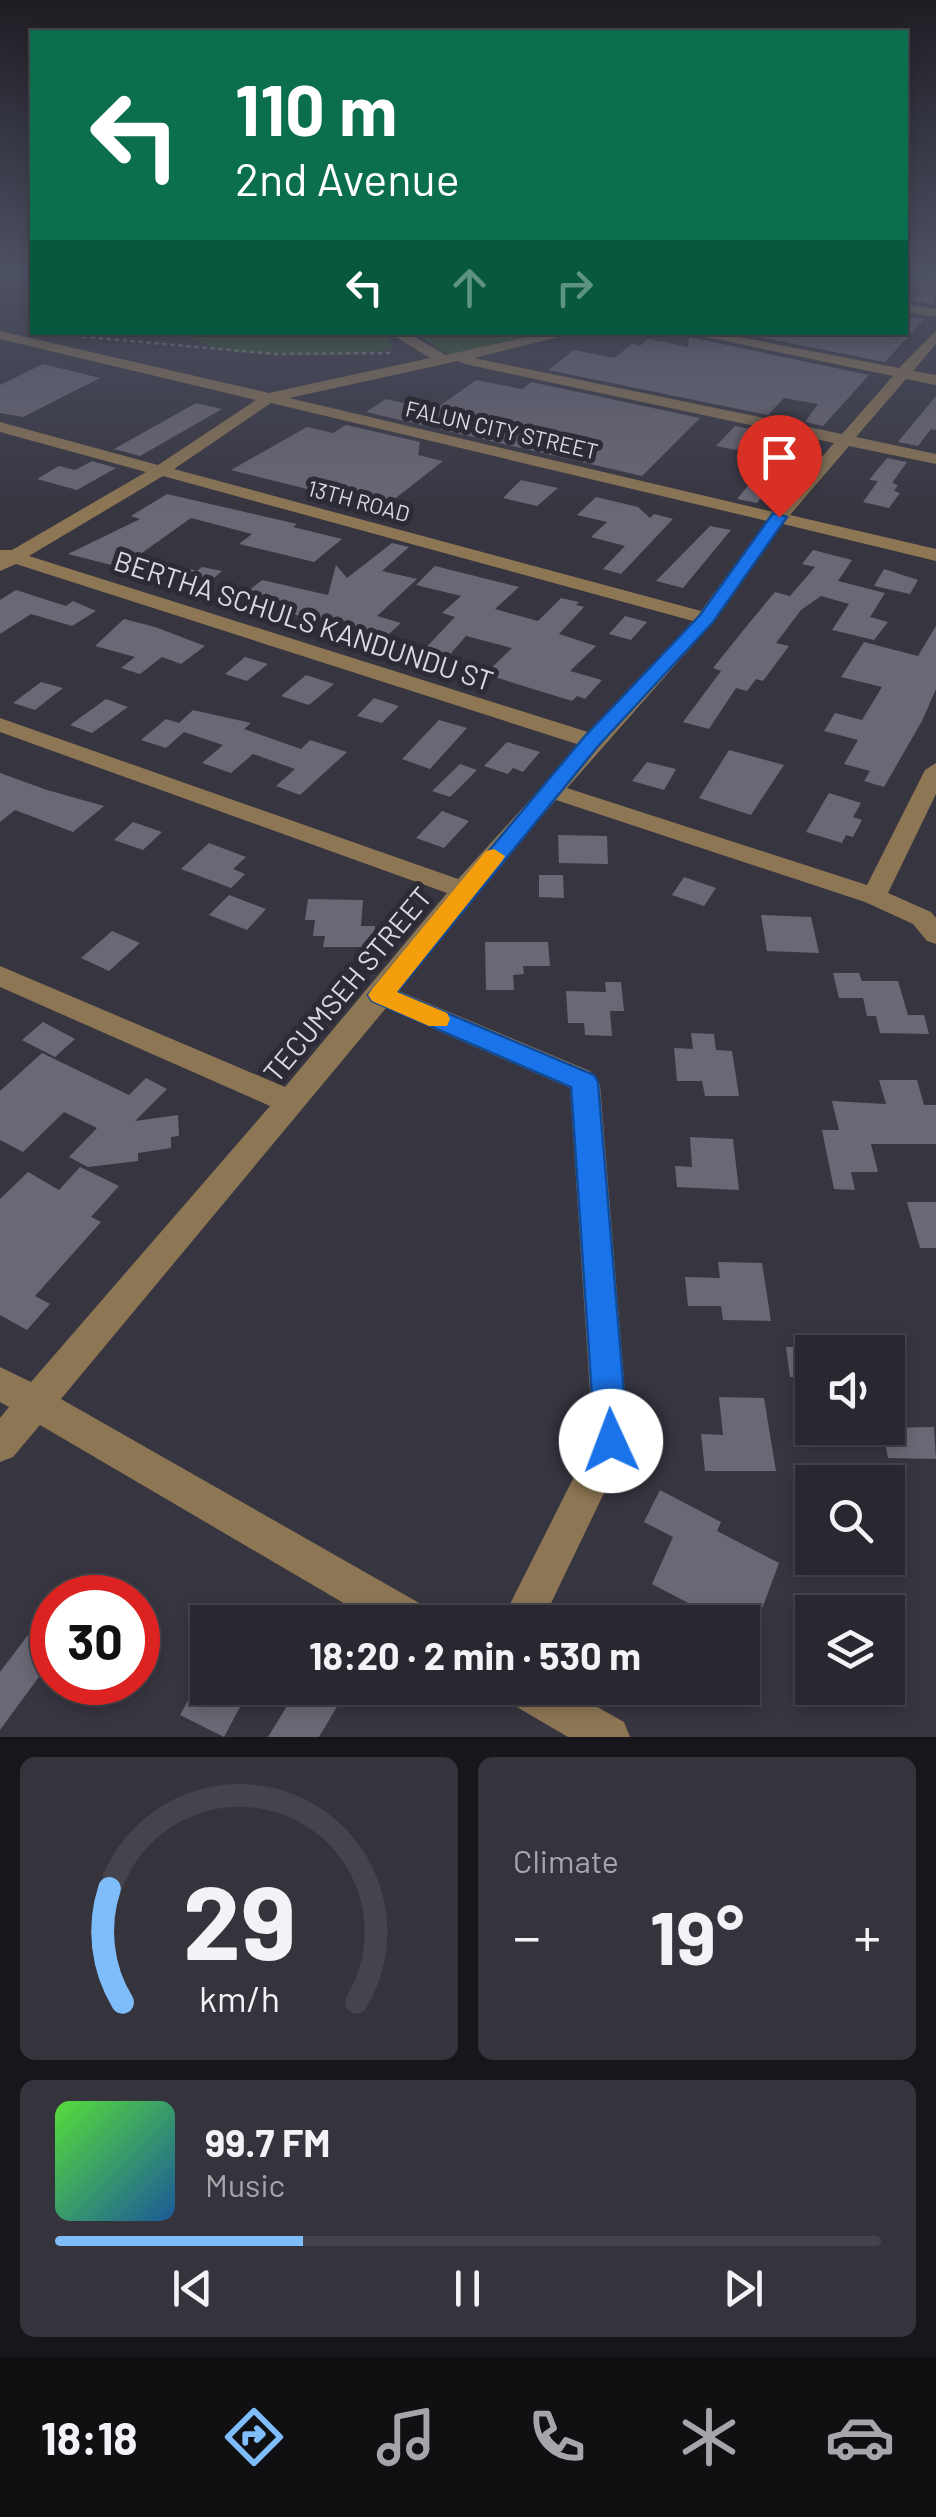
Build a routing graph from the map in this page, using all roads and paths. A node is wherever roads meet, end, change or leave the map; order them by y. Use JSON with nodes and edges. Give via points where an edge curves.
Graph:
{"nodes":[{"id":1,"x":64,"y":350,"type":"edge"},
{"id":2,"x":230,"y":350,"type":"edge"},
{"id":3,"x":430,"y":350,"type":"edge"},
{"id":4,"x":479,"y":350,"type":"edge"},
{"id":5,"x":781,"y":350,"type":"edge"},
{"id":6,"x":924,"y":350,"type":"edge"},
{"id":7,"x":444,"y":357,"type":"junction"},
{"id":8,"x":904,"y":374,"type":"junction"},
{"id":9,"x":936,"y":380,"type":"edge"},
{"id":10,"x":269,"y":398,"type":"junction"},
{"id":11,"x":0,"y":427,"type":"edge"},
{"id":12,"x":848,"y":440,"type":"junction"},
{"id":13,"x":936,"y":459,"type":"edge"},
{"id":14,"x":162,"y":470,"type":"junction"},
{"id":15,"x":779,"y":517,"type":"junction"},
{"id":16,"x":936,"y":556,"type":"edge"},
{"id":17,"x":5,"y":558,"type":"edge"},
{"id":18,"x":706,"y":618,"type":"junction"},
{"id":19,"x":0,"y":725,"type":"edge"},
{"id":20,"x":592,"y":741,"type":"junction"},
{"id":21,"x":936,"y":770,"type":"edge"},
{"id":22,"x":552,"y":791,"type":"junction"},
{"id":23,"x":463,"y":890,"type":"junction"},
{"id":24,"x":874,"y":896,"type":"junction"},
{"id":25,"x":936,"y":935,"type":"edge"},
{"id":26,"x":0,"y":976,"type":"edge"},
{"id":27,"x":381,"y":995,"type":"junction"},
{"id":28,"x":288,"y":1101,"type":"junction"},
{"id":29,"x":0,"y":1382,"type":"edge"},
{"id":30,"x":36,"y":1404,"type":"junction"},
{"id":31,"x":0,"y":1445,"type":"edge"},
{"id":32,"x":385,"y":1605,"type":"edge"},
{"id":33,"x":530,"y":1605,"type":"edge"},
{"id":34,"x":554,"y":1705,"type":"edge"},
{"id":35,"x":609,"y":1737,"type":"edge"}],
"edges":[{"from":1,"to":10,"type":"street","name":"FALUN CITY STREET"},
{"from":2,"to":7,"type":"path"},
{"from":3,"to":7,"type":"street"},
{"from":4,"to":7,"type":"street"},
{"from":5,"to":8,"type":"street"},
{"from":6,"to":8,"type":"street","name":"TECUMSEH STREET"},
{"from":7,"to":10,"type":"street"},
{"from":7,"to":12,"type":"street"},
{"from":8,"to":9,"type":"street"},
{"from":8,"to":12,"type":"street","name":"TECUMSEH STREET"},
{"from":10,"to":14,"type":"street"},
{"from":10,"to":15,"type":"street","name":"FALUN CITY STREET"},
{"from":11,"to":14,"type":"street","name":"13TH ROAD"},
{"from":12,"to":13,"type":"street"},
{"from":12,"to":15,"type":"street","name":"TECUMSEH STREET"},
{"from":14,"to":17,"type":"street"},
{"from":14,"to":18,"type":"street","name":"13TH ROAD"},
{"from":15,"to":16,"type":"street","name":"FALUN CITY STREET"},
{"from":15,"to":18,"type":"street","name":"TECUMSEH STREET"},
{"from":17,"to":20,"type":"street","name":"BERTHA SCHULS KANDUNDU ST"},
{"from":18,"to":20,"type":"street","name":"TECUMSEH STREET"},
{"from":19,"to":23,"type":"street"},
{"from":20,"to":22,"type":"street","name":"TECUMSEH STREET"},
{"from":21,"to":24,"type":"street"},
{"from":22,"to":23,"type":"street","name":"TECUMSEH STREET"},
{"from":22,"to":24,"type":"street"},
{"from":23,"to":27,"type":"street","name":"TECUMSEH STREET"},
{"from":24,"to":25,"type":"street","via":[[922,918]]},
{"from":26,"to":28,"type":"street"},
{"from":27,"to":28,"type":"street","name":"TECUMSEH STREET"},
{"from":27,"to":33,"type":"street","via":[[585,1086],[611,1441]]},
{"from":28,"to":30,"type":"street","name":"TECUMSEH STREET"},
{"from":29,"to":30,"type":"street"},
{"from":30,"to":31,"type":"street","name":"TECUMSEH STREET"},
{"from":30,"to":32,"type":"street"},
{"from":34,"to":35,"type":"street"}]}
